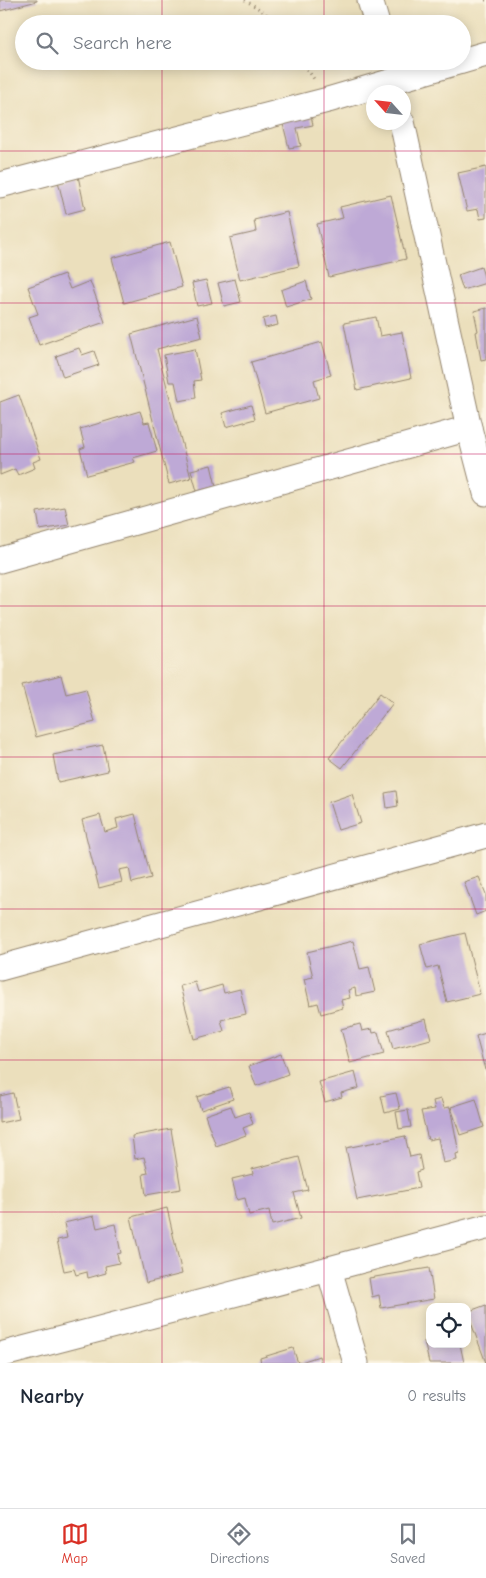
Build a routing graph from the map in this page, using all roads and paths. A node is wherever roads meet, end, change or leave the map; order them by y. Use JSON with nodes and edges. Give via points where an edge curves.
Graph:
{"nodes":[{"id":1,"x":245,"y":0,"type":"edge"},
{"id":2,"x":370,"y":0,"type":"edge"},
{"id":3,"x":267,"y":15,"type":"edge"},
{"id":4,"x":374,"y":15,"type":"edge"},
{"id":5,"x":486,"y":54,"type":"edge"},
{"id":6,"x":471,"y":58,"type":"edge"},
{"id":7,"x":425,"y":70,"type":"edge"},
{"id":8,"x":392,"y":78,"type":"edge"},
{"id":9,"x":404,"y":130,"type":"edge"},
{"id":10,"x":0,"y":185,"type":"edge"},
{"id":11,"x":468,"y":428,"type":"junction"},
{"id":12,"x":486,"y":493,"type":"edge"},
{"id":13,"x":0,"y":560,"type":"edge"},
{"id":14,"x":486,"y":835,"type":"edge"},
{"id":15,"x":0,"y":968,"type":"edge"},
{"id":16,"x":486,"y":1226,"type":"edge"},
{"id":17,"x":329,"y":1269,"type":"junction"},
{"id":18,"x":0,"y":1354,"type":"edge"},
{"id":19,"x":356,"y":1363,"type":"edge"}],
"edges":[{"from":1,"to":3,"type":"path"},
{"from":2,"to":4,"type":"street"},
{"from":5,"to":6,"type":"street"},
{"from":7,"to":8,"type":"street"},
{"from":8,"to":10,"type":"street","via":[[308,105]]},
{"from":9,"to":11,"type":"street"},
{"from":11,"to":12,"type":"street"},
{"from":11,"to":13,"type":"street"},
{"from":14,"to":15,"type":"street"},
{"from":16,"to":17,"type":"street"},
{"from":17,"to":18,"type":"street"},
{"from":17,"to":19,"type":"street"}]}
